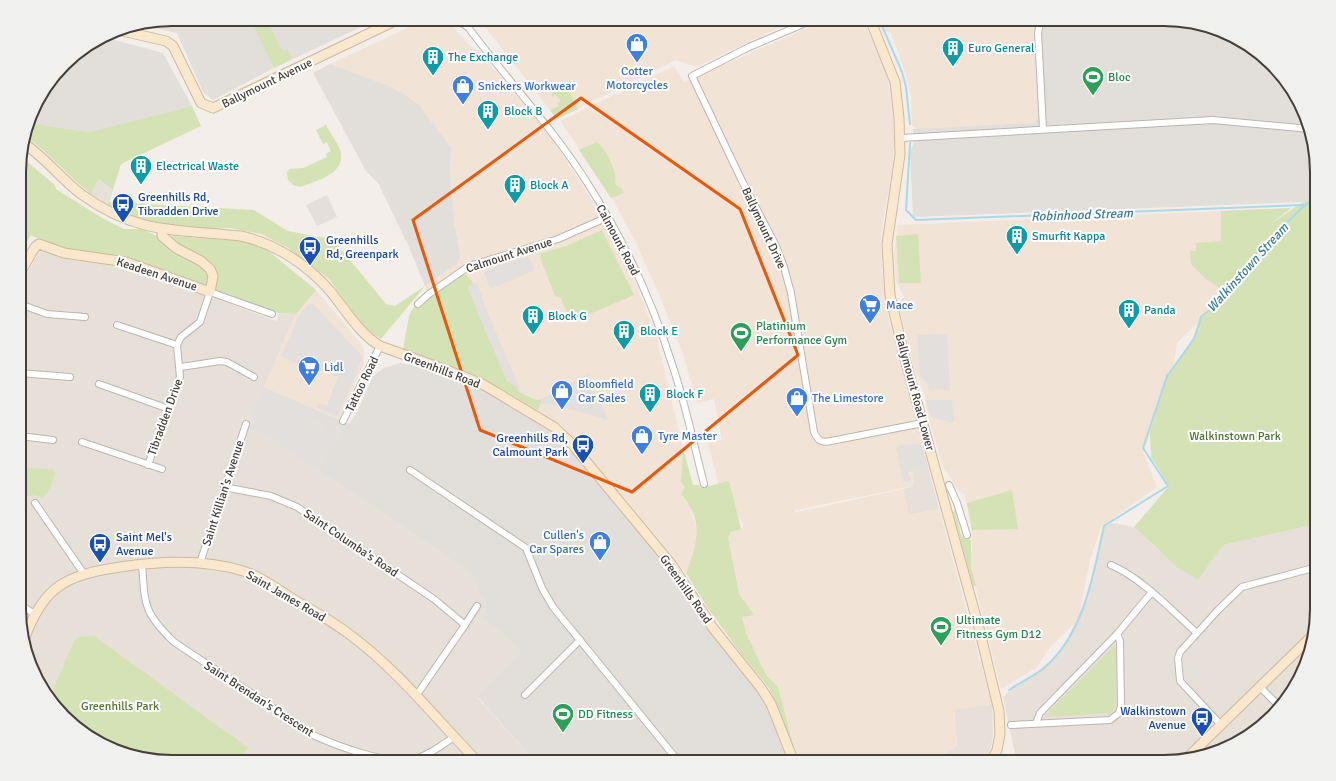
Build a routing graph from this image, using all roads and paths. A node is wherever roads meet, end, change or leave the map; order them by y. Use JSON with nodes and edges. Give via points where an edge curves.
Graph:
{"nodes":[{"id":1,"x":384,"y":26,"type":"edge"},
{"id":2,"x":799,"y":26,"type":"edge"},
{"id":3,"x":873,"y":26,"type":"edge"},
{"id":4,"x":1040,"y":26,"type":"edge"},
{"id":5,"x":468,"y":27,"type":"edge"},
{"id":6,"x":129,"y":33,"type":"edge"},
{"id":7,"x":1043,"y":129,"type":"junction"},
{"id":8,"x":1303,"y":129,"type":"edge"},
{"id":9,"x":901,"y":138,"type":"junction"},
{"id":10,"x":28,"y":148,"type":"edge"},
{"id":11,"x":608,"y":218,"type":"junction"},
{"id":12,"x":162,"y":230,"type":"junction"},
{"id":13,"x":26,"y":263,"type":"edge"},
{"id":14,"x":210,"y":292,"type":"junction"},
{"id":15,"x":418,"y":304,"type":"dead end"},
{"id":16,"x":26,"y":306,"type":"edge"},
{"id":17,"x":272,"y":314,"type":"dead end"},
{"id":18,"x":85,"y":317,"type":"dead end"},
{"id":19,"x":117,"y":325,"type":"dead end"},
{"id":20,"x":177,"y":345,"type":"junction"},
{"id":21,"x":380,"y":346,"type":"junction"},
{"id":22,"x":181,"y":367,"type":"junction"},
{"id":23,"x":26,"y":373,"type":"edge"},
{"id":24,"x":70,"y":377,"type":"dead end"},
{"id":25,"x":254,"y":377,"type":"dead end"},
{"id":26,"x":99,"y":384,"type":"dead end"},
{"id":27,"x":169,"y":409,"type":"junction"},
{"id":28,"x":343,"y":422,"type":"dead end"},
{"id":29,"x":923,"y":422,"type":"junction"},
{"id":30,"x":246,"y":424,"type":"dead end"},
{"id":31,"x":26,"y":437,"type":"edge"},
{"id":32,"x":53,"y":440,"type":"dead end"},
{"id":33,"x":82,"y":442,"type":"dead end"},
{"id":34,"x":148,"y":465,"type":"junction"},
{"id":35,"x":162,"y":469,"type":"dead end"},
{"id":36,"x":410,"y":470,"type":"dead end"},
{"id":37,"x":704,"y":484,"type":"dead end"},
{"id":38,"x":949,"y":485,"type":"dead end"},
{"id":39,"x":224,"y":487,"type":"junction"},
{"id":40,"x":35,"y":503,"type":"dead end"},
{"id":41,"x":957,"y":503,"type":"junction"},
{"id":42,"x":945,"y":505,"type":"junction"},
{"id":43,"x":967,"y":535,"type":"dead end"},
{"id":44,"x":200,"y":563,"type":"junction"},
{"id":45,"x":142,"y":564,"type":"junction"},
{"id":46,"x":1111,"y":565,"type":"dead end"},
{"id":47,"x":1310,"y":569,"type":"edge"},
{"id":48,"x":84,"y":574,"type":"junction"},
{"id":49,"x":1151,"y":593,"type":"junction"},
{"id":50,"x":477,"y":606,"type":"dead end"},
{"id":51,"x":26,"y":608,"type":"edge"},
{"id":52,"x":34,"y":614,"type":"junction"},
{"id":53,"x":465,"y":625,"type":"junction"},
{"id":54,"x":28,"y":631,"type":"edge"},
{"id":55,"x":1197,"y":633,"type":"junction"},
{"id":56,"x":1117,"y":634,"type":"junction"},
{"id":57,"x":580,"y":640,"type":"junction"},
{"id":58,"x":1306,"y":641,"type":"edge"},
{"id":59,"x":1260,"y":687,"type":"junction"},
{"id":60,"x":525,"y":695,"type":"dead end"},
{"id":61,"x":416,"y":696,"type":"junction"},
{"id":62,"x":1276,"y":703,"type":"edge"},
{"id":63,"x":1036,"y":723,"type":"junction"},
{"id":64,"x":1011,"y":725,"type":"dead end"},
{"id":65,"x":1221,"y":725,"type":"junction"},
{"id":66,"x":454,"y":737,"type":"junction"},
{"id":67,"x":1193,"y":752,"type":"edge"},
{"id":68,"x":378,"y":755,"type":"edge"},
{"id":69,"x":424,"y":755,"type":"edge"},
{"id":70,"x":471,"y":755,"type":"edge"},
{"id":71,"x":673,"y":755,"type":"edge"},
{"id":72,"x":791,"y":755,"type":"edge"},
{"id":73,"x":995,"y":755,"type":"edge"}],
"edges":[{"from":1,"to":6,"type":"street","name":"Ballymount Avenue","via":[[212,108],[204,106],[198,99],[173,46],[166,41]]},
{"from":2,"to":29,"type":"street","name":"Ballymount Drive","via":[[692,76],[784,267],[791,293],[814,432],[818,439],[823,442],[832,441]]},
{"from":3,"to":9,"type":"street","name":"Ballymount Road Lower","via":[[895,82]]},
{"from":4,"to":7,"type":"street"},
{"from":5,"to":11,"type":"street","name":"Calmount Road","via":[[549,129],[588,183]]},
{"from":7,"to":8,"type":"street","via":[[1213,120]]},
{"from":7,"to":9,"type":"street"},
{"from":9,"to":29,"type":"street","name":"Ballymount Road Lower","via":[[887,244],[888,283],[895,321]]},
{"from":10,"to":12,"type":"street","name":"Greenhills Road","via":[[48,162],[78,191],[102,208],[139,224]]},
{"from":11,"to":15,"type":"street","name":"Calmount Avenue","via":[[558,239],[469,266]]},
{"from":11,"to":37,"type":"street","name":"Calmount Road","via":[[660,326],[682,395]]},
{"from":12,"to":14,"type":"street","via":[[162,236],[168,242],[210,269],[213,276]]},
{"from":12,"to":21,"type":"street","name":"Greenhills Road","via":[[241,236],[254,238],[274,247],[324,284],[361,331]]},
{"from":13,"to":14,"type":"street","name":"Keadeen Avenue","via":[[39,244],[64,253],[126,262]]},
{"from":14,"to":17,"type":"street","name":"Keadeen Avenue"},
{"from":14,"to":20,"type":"street","via":[[200,322],[181,337]]},
{"from":16,"to":18,"type":"street","via":[[47,314]]},
{"from":19,"to":20,"type":"street"},
{"from":20,"to":22,"type":"street","name":"Tibradden Drive"},
{"from":21,"to":28,"type":"street","name":"Tattoo Road"},
{"from":21,"to":72,"type":"street","name":"Greenhills Road","via":[[484,386],[554,427],[571,443],[672,565],[713,628],[761,688],[771,704]]},
{"from":22,"to":25,"type":"street","via":[[220,360]]},
{"from":22,"to":27,"type":"street","name":"Tibradden Drive"},
{"from":23,"to":24,"type":"street"},
{"from":26,"to":27,"type":"street"},
{"from":27,"to":34,"type":"street","name":"Tibradden Drive"},
{"from":29,"to":42,"type":"street","name":"Ballymount Road Lower"},
{"from":30,"to":39,"type":"street","name":"Saint Killian's Avenue"},
{"from":31,"to":32,"type":"street"},
{"from":33,"to":34,"type":"street"},
{"from":34,"to":35,"type":"street"},
{"from":36,"to":57,"type":"street","via":[[526,548],[552,606]]},
{"from":38,"to":41,"type":"street"},
{"from":39,"to":44,"type":"street","name":"Saint Killian's Avenue"},
{"from":39,"to":53,"type":"street","name":"Saint Columba's Road","via":[[271,496],[297,507],[434,599]]},
{"from":40,"to":48,"type":"street"},
{"from":41,"to":42,"type":"street"},
{"from":41,"to":43,"type":"street"},
{"from":42,"to":73,"type":"street","name":"Ballymount Road Lower","via":[[999,711],[1000,734]]},
{"from":44,"to":45,"type":"street","name":"Saint James Road"},
{"from":44,"to":61,"type":"street","name":"Saint James Road","via":[[245,571],[314,611],[358,641],[382,661]]},
{"from":45,"to":48,"type":"street","name":"Saint James Road"},
{"from":45,"to":68,"type":"street","name":"Saint Brendan's Crescent","via":[[145,603],[155,624],[174,642],[315,736],[339,746]]},
{"from":46,"to":49,"type":"street","via":[[1123,570]]},
{"from":47,"to":55,"type":"street","via":[[1242,587]]},
{"from":48,"to":52,"type":"street","name":"Saint James Road","via":[[56,588]]},
{"from":49,"to":55,"type":"street"},
{"from":49,"to":56,"type":"street"},
{"from":50,"to":53,"type":"street"},
{"from":51,"to":52,"type":"street"},
{"from":52,"to":54,"type":"street","name":"Saint James Road"},
{"from":53,"to":61,"type":"street"},
{"from":55,"to":65,"type":"street","via":[[1180,652],[1180,681]]},
{"from":56,"to":63,"type":"street","via":[[1040,714]]},
{"from":56,"to":63,"type":"street","via":[[1120,641],[1119,713],[1110,720]]},
{"from":57,"to":60,"type":"street"},
{"from":57,"to":71,"type":"street"},
{"from":58,"to":59,"type":"street"},
{"from":59,"to":62,"type":"street"},
{"from":59,"to":65,"type":"street"},
{"from":61,"to":66,"type":"street","name":"Saint James Road"},
{"from":63,"to":64,"type":"street"},
{"from":65,"to":67,"type":"street"},
{"from":66,"to":69,"type":"street","name":"Saint Brendan's Crescent"},
{"from":66,"to":70,"type":"street","name":"Saint James Road"}]}
